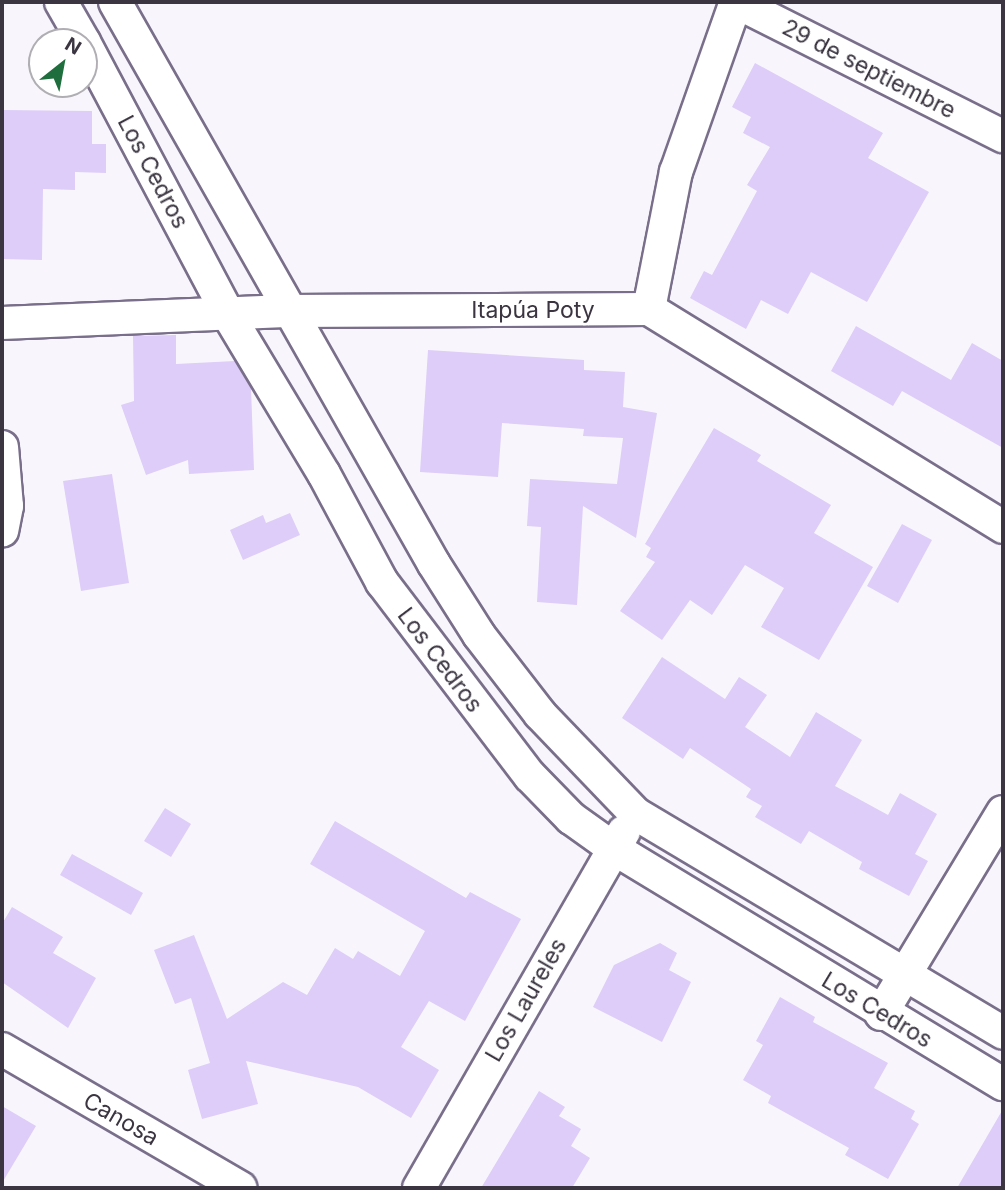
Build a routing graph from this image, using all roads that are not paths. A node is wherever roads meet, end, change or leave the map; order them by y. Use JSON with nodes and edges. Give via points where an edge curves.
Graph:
{"nodes":[{"id":1,"x":61,"y":2,"type":"edge"},
{"id":2,"x":115,"y":2,"type":"edge"},
{"id":3,"x":736,"y":2,"type":"edge"},
{"id":4,"x":76,"y":28,"type":"edge"},
{"id":5,"x":98,"y":68,"type":"edge"},
{"id":6,"x":1003,"y":136,"type":"edge"},
{"id":7,"x":649,"y":309,"type":"junction"},
{"id":8,"x":286,"y":311,"type":"junction"},
{"id":9,"x":229,"y":316,"type":"junction"},
{"id":10,"x":2,"y":323,"type":"edge"},
{"id":11,"x":2,"y":447,"type":"edge"},
{"id":12,"x":1003,"y":527,"type":"edge"},
{"id":13,"x":2,"y":531,"type":"edge"},
{"id":14,"x":1003,"y":812,"type":"edge"},
{"id":15,"x":636,"y":814,"type":"junction"},
{"id":16,"x":613,"y":848,"type":"junction"},
{"id":17,"x":905,"y":976,"type":"junction"},
{"id":18,"x":881,"y":1014,"type":"junction"},
{"id":19,"x":1003,"y":1033,"type":"edge"},
{"id":20,"x":2,"y":1049,"type":"edge"},
{"id":21,"x":1003,"y":1084,"type":"edge"},
{"id":22,"x":241,"y":1188,"type":"edge"},
{"id":23,"x":419,"y":1188,"type":"edge"}],
"edges":[{"from":1,"to":4,"type":"street","name":"Los Cedros"},
{"from":2,"to":8,"type":"street"},
{"from":3,"to":6,"type":"street","name":"29 de septiembre"},
{"from":3,"to":7,"type":"street","via":[[676,172]]},
{"from":5,"to":9,"type":"street","name":"Los Cedros"},
{"from":7,"to":8,"type":"street","name":"Itapúa Poty"},
{"from":7,"to":12,"type":"street"},
{"from":8,"to":9,"type":"street","name":"Itapúa Poty"},
{"from":8,"to":15,"type":"street","via":[[479,635],[540,714]]},
{"from":9,"to":10,"type":"street","name":"Itapúa Poty"},
{"from":9,"to":16,"type":"street","name":"Los Cedros","via":[[324,474],[382,582],[420,637],[530,776],[571,818]]},
{"from":11,"to":13,"type":"street","via":[[7,506]]},
{"from":14,"to":17,"type":"street"},
{"from":15,"to":16,"type":"street","name":"Los Laureles"},
{"from":15,"to":17,"type":"street"},
{"from":16,"to":18,"type":"street","name":"Los Cedros"},
{"from":16,"to":23,"type":"street","name":"Los Laureles"},
{"from":17,"to":18,"type":"street"},
{"from":17,"to":19,"type":"street"},
{"from":18,"to":21,"type":"street","name":"Los Cedros"},
{"from":20,"to":22,"type":"street","name":"Canosa"}]}
